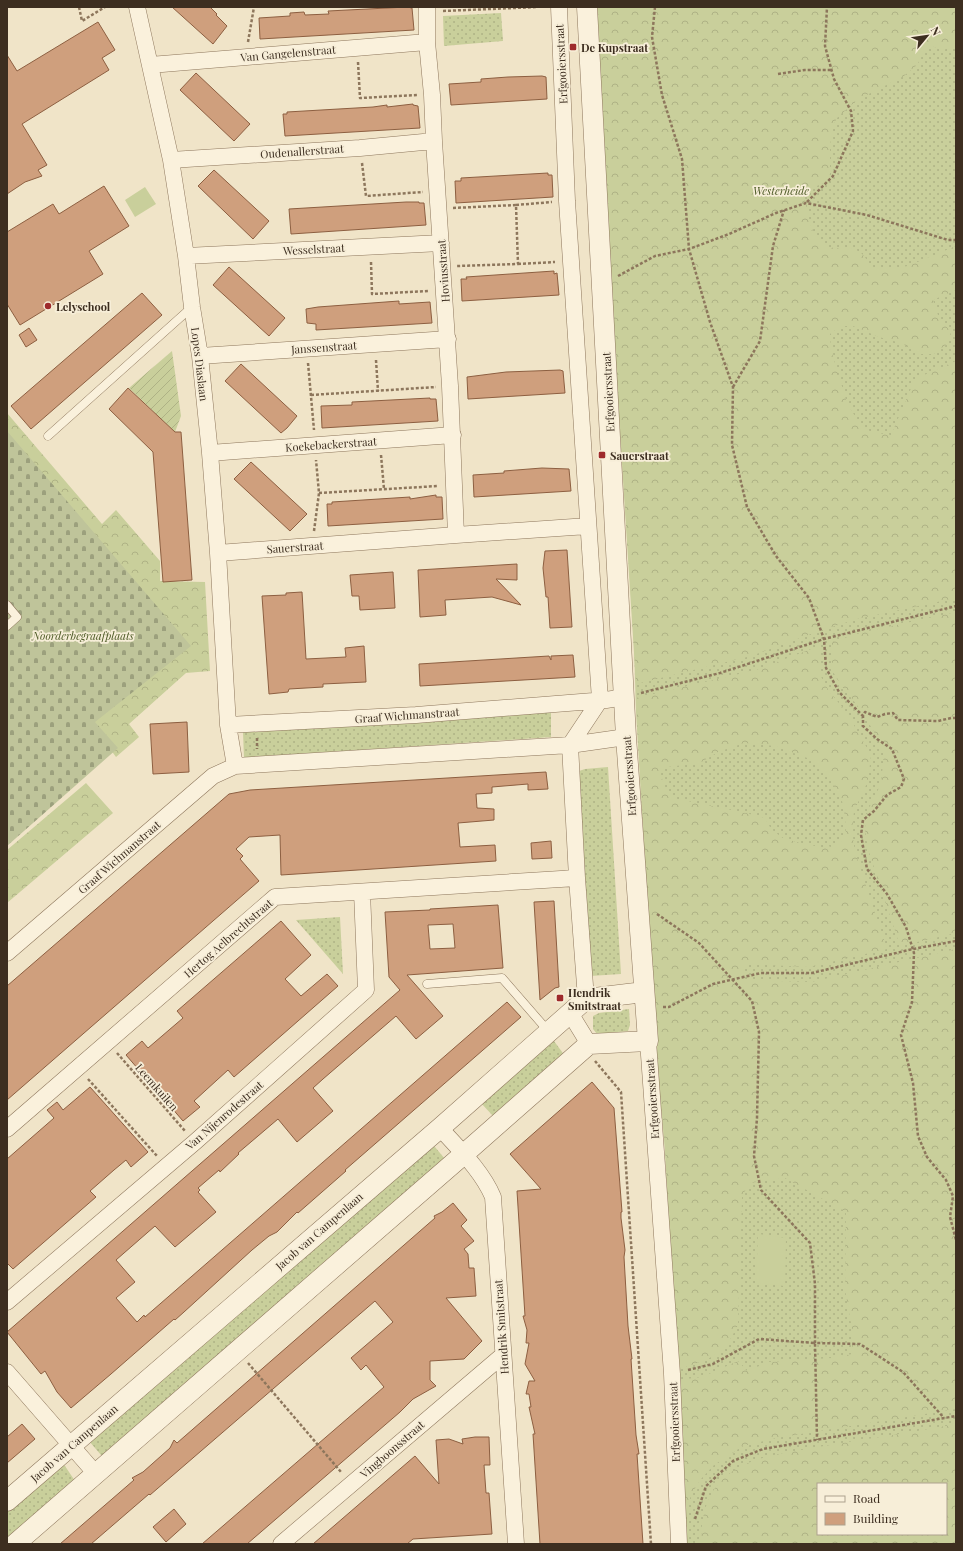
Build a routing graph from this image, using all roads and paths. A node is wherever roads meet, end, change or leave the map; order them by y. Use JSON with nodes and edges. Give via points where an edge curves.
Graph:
{"nodes":[{"id":1,"x":79,"y":7,"type":"edge"},
{"id":2,"x":137,"y":7,"type":"edge"},
{"id":3,"x":254,"y":7,"type":"edge"},
{"id":4,"x":538,"y":7,"type":"edge"},
{"id":5,"x":559,"y":7,"type":"edge"},
{"id":6,"x":586,"y":7,"type":"edge"},
{"id":7,"x":655,"y":7,"type":"edge"},
{"id":8,"x":828,"y":7,"type":"edge"},
{"id":9,"x":102,"y":8,"type":"edge"},
{"id":10,"x":427,"y":9,"type":"edge"},
{"id":11,"x":427,"y":42,"type":"junction"},
{"id":12,"x":357,"y":48,"type":"junction"},
{"id":13,"x":246,"y":57,"type":"junction"},
{"id":14,"x":150,"y":65,"type":"junction"},
{"id":15,"x":831,"y":70,"type":"junction"},
{"id":16,"x":778,"y":74,"type":"dead end"},
{"id":17,"x":432,"y":95,"type":"junction"},
{"id":18,"x":434,"y":141,"type":"junction"},
{"id":19,"x":360,"y":148,"type":"junction"},
{"id":20,"x":171,"y":160,"type":"junction"},
{"id":21,"x":437,"y":191,"type":"junction"},
{"id":22,"x":567,"y":201,"type":"junction"},
{"id":23,"x":806,"y":202,"type":"junction"},
{"id":24,"x":516,"y":205,"type":"junction"},
{"id":25,"x":439,"y":209,"type":"junction"},
{"id":26,"x":784,"y":210,"type":"junction"},
{"id":27,"x":956,"y":240,"type":"edge"},
{"id":28,"x":441,"y":243,"type":"junction"},
{"id":29,"x":370,"y":246,"type":"junction"},
{"id":30,"x":689,"y":249,"type":"junction"},
{"id":31,"x":186,"y":256,"type":"junction"},
{"id":32,"x":571,"y":262,"type":"junction"},
{"id":33,"x":518,"y":264,"type":"junction"},
{"id":34,"x":443,"y":267,"type":"junction"},
{"id":35,"x":602,"y":284,"type":"junction"},
{"id":36,"x":444,"y":290,"type":"junction"},
{"id":37,"x":192,"y":307,"type":"junction"},
{"id":38,"x":448,"y":339,"type":"junction"},
{"id":39,"x":375,"y":344,"type":"junction"},
{"id":40,"x":200,"y":356,"type":"junction"},
{"id":41,"x":450,"y":386,"type":"junction"},
{"id":42,"x":733,"y":387,"type":"junction"},
{"id":43,"x":378,"y":391,"type":"junction"},
{"id":44,"x":311,"y":395,"type":"dead end"},
{"id":45,"x":453,"y":435,"type":"junction"},
{"id":46,"x":48,"y":436,"type":"dead end"},
{"id":47,"x":380,"y":441,"type":"junction"},
{"id":48,"x":210,"y":453,"type":"junction"},
{"id":49,"x":455,"y":485,"type":"junction"},
{"id":50,"x":384,"y":489,"type":"junction"},
{"id":51,"x":319,"y":493,"type":"dead end"},
{"id":52,"x":588,"y":526,"type":"junction"},
{"id":53,"x":456,"y":535,"type":"junction"},
{"id":54,"x":218,"y":553,"type":"junction"},
{"id":55,"x":7,"y":605,"type":"edge"},
{"id":56,"x":956,"y":606,"type":"edge"},
{"id":57,"x":7,"y":626,"type":"edge"},
{"id":58,"x":824,"y":639,"type":"junction"},
{"id":59,"x":625,"y":697,"type":"junction"},
{"id":60,"x":600,"y":700,"type":"junction"},
{"id":61,"x":863,"y":716,"type":"junction"},
{"id":62,"x":956,"y":718,"type":"edge"},
{"id":63,"x":256,"y":724,"type":"junction"},
{"id":64,"x":228,"y":725,"type":"junction"},
{"id":65,"x":626,"y":737,"type":"junction"},
{"id":66,"x":570,"y":746,"type":"junction"},
{"id":67,"x":258,"y":765,"type":"junction"},
{"id":68,"x":235,"y":766,"type":"junction"},
{"id":69,"x":577,"y":878,"type":"junction"},
{"id":70,"x":362,"y":892,"type":"junction"},
{"id":71,"x":638,"y":901,"type":"junction"},
{"id":72,"x":956,"y":941,"type":"edge"},
{"id":73,"x":913,"y":949,"type":"junction"},
{"id":74,"x":7,"y":954,"type":"edge"},
{"id":75,"x":733,"y":979,"type":"junction"},
{"id":76,"x":427,"y":984,"type":"dead end"},
{"id":77,"x":586,"y":999,"type":"junction"},
{"id":78,"x":645,"y":1000,"type":"junction"},
{"id":79,"x":570,"y":1014,"type":"junction"},
{"id":80,"x":549,"y":1032,"type":"junction"},
{"id":81,"x":108,"y":1042,"type":"junction"},
{"id":82,"x":648,"y":1042,"type":"junction"},
{"id":83,"x":586,"y":1047,"type":"junction"},
{"id":84,"x":79,"y":1068,"type":"junction"},
{"id":85,"x":440,"y":1128,"type":"junction"},
{"id":86,"x":7,"y":1129,"type":"edge"},
{"id":87,"x":195,"y":1142,"type":"junction"},
{"id":88,"x":464,"y":1154,"type":"junction"},
{"id":89,"x":166,"y":1166,"type":"junction"},
{"id":90,"x":956,"y":1240,"type":"edge"},
{"id":91,"x":7,"y":1302,"type":"edge"},
{"id":92,"x":815,"y":1343,"type":"junction"},
{"id":93,"x":238,"y":1351,"type":"junction"},
{"id":94,"x":503,"y":1355,"type":"junction"},
{"id":95,"x":7,"y":1372,"type":"edge"},
{"id":96,"x":672,"y":1374,"type":"junction"},
{"id":97,"x":956,"y":1416,"type":"edge"},
{"id":98,"x":944,"y":1418,"type":"junction"},
{"id":99,"x":817,"y":1440,"type":"junction"},
{"id":100,"x":71,"y":1446,"type":"junction"},
{"id":101,"x":96,"y":1474,"type":"junction"},
{"id":102,"x":351,"y":1484,"type":"junction"},
{"id":103,"x":7,"y":1501,"type":"edge"},
{"id":104,"x":694,"y":1521,"type":"dead end"},
{"id":105,"x":15,"y":1544,"type":"edge"},
{"id":106,"x":281,"y":1544,"type":"edge"},
{"id":107,"x":516,"y":1544,"type":"edge"},
{"id":108,"x":651,"y":1544,"type":"edge"},
{"id":109,"x":679,"y":1544,"type":"edge"}],
"edges":[{"from":1,"to":9,"type":"path","via":[[82,21]]},
{"from":2,"to":14,"type":"street","name":"Lopes Diaslaan"},
{"from":3,"to":13,"type":"path"},
{"from":4,"to":10,"type":"path"},
{"from":5,"to":22,"type":"street","name":"Erfgooiersstraat"},
{"from":6,"to":35,"type":"street","name":"Erfgooiersstraat"},
{"from":7,"to":30,"type":"path","via":[[652,37],[662,95],[682,159]]},
{"from":8,"to":15,"type":"path","via":[[825,46]]},
{"from":10,"to":11,"type":"street","name":"Hoviusstraat"},
{"from":11,"to":12,"type":"street","name":"Van Gangelenstraat"},
{"from":11,"to":17,"type":"street","name":"Hoviusstraat"},
{"from":12,"to":13,"type":"street","name":"Van Gangelenstraat"},
{"from":12,"to":17,"type":"path","via":[[360,98]]},
{"from":13,"to":14,"type":"street","name":"Van Gangelenstraat"},
{"from":14,"to":20,"type":"street","name":"Lopes Diaslaan"},
{"from":15,"to":16,"type":"path"},
{"from":15,"to":23,"type":"path","via":[[851,111],[853,131],[833,176]]},
{"from":17,"to":18,"type":"street","name":"Hoviusstraat"},
{"from":18,"to":19,"type":"street","name":"Oudenallerstraat"},
{"from":18,"to":21,"type":"street","name":"Hoviusstraat"},
{"from":19,"to":20,"type":"street","name":"Oudenallerstraat"},
{"from":19,"to":21,"type":"path","via":[[366,196]]},
{"from":20,"to":31,"type":"street","name":"Lopes Diaslaan"},
{"from":21,"to":25,"type":"street","name":"Hoviusstraat"},
{"from":22,"to":24,"type":"path"},
{"from":22,"to":32,"type":"street","name":"Erfgooiersstraat"},
{"from":23,"to":26,"type":"path"},
{"from":23,"to":27,"type":"path","via":[[867,215],[948,240]]},
{"from":24,"to":25,"type":"path"},
{"from":24,"to":33,"type":"path"},
{"from":25,"to":28,"type":"street","name":"Hoviusstraat"},
{"from":26,"to":30,"type":"path"},
{"from":26,"to":42,"type":"path","via":[[773,246],[760,341]]},
{"from":28,"to":29,"type":"street","name":"Wesselstraat"},
{"from":28,"to":34,"type":"street","name":"Hoviusstraat"},
{"from":29,"to":31,"type":"street","name":"Wesselstraat"},
{"from":29,"to":36,"type":"path","via":[[372,294]]},
{"from":30,"to":35,"type":"path","via":[[655,256]]},
{"from":30,"to":42,"type":"path","via":[[710,322]]},
{"from":31,"to":37,"type":"street","name":"Lopes Diaslaan"},
{"from":32,"to":33,"type":"path"},
{"from":32,"to":52,"type":"street","name":"Erfgooiersstraat"},
{"from":33,"to":34,"type":"path"},
{"from":34,"to":36,"type":"street","name":"Hoviusstraat"},
{"from":35,"to":59,"type":"street","name":"Erfgooiersstraat"},
{"from":36,"to":38,"type":"street","name":"Hoviusstraat"},
{"from":37,"to":40,"type":"street","name":"Lopes Diaslaan"},
{"from":37,"to":46,"type":"lane"},
{"from":38,"to":39,"type":"street","name":"Janssenstraat"},
{"from":38,"to":41,"type":"street","name":"Hoviusstraat"},
{"from":39,"to":40,"type":"street","name":"Janssenstraat"},
{"from":39,"to":43,"type":"path"},
{"from":40,"to":48,"type":"street","name":"Lopes Diaslaan"},
{"from":41,"to":43,"type":"path"},
{"from":41,"to":45,"type":"street","name":"Hoviusstraat"},
{"from":42,"to":58,"type":"path","via":[[732,445],[747,507],[776,556],[809,598]]},
{"from":43,"to":44,"type":"path"},
{"from":45,"to":47,"type":"street","name":"Koekebackerstraat"},
{"from":45,"to":49,"type":"street","name":"Hoviusstraat"},
{"from":47,"to":48,"type":"street","name":"Koekebackerstraat"},
{"from":47,"to":50,"type":"path"},
{"from":48,"to":54,"type":"street","name":"Lopes Diaslaan"},
{"from":49,"to":50,"type":"path"},
{"from":49,"to":53,"type":"street","name":"Hoviusstraat"},
{"from":50,"to":51,"type":"path"},
{"from":52,"to":53,"type":"street","name":"Sauerstraat"},
{"from":52,"to":60,"type":"street","name":"Erfgooiersstraat"},
{"from":53,"to":54,"type":"street","name":"Sauerstraat"},
{"from":54,"to":64,"type":"street","name":"Lopes Diaslaan"},
{"from":55,"to":57,"type":"lane","via":[[17,617]]},
{"from":56,"to":58,"type":"path"},
{"from":58,"to":59,"type":"path","via":[[720,673]]},
{"from":58,"to":61,"type":"path","via":[[826,668],[839,692]]},
{"from":59,"to":60,"type":"street","name":"Graaf Wichmanstraat"},
{"from":59,"to":65,"type":"street","name":"Erfgooiersstraat"},
{"from":60,"to":63,"type":"street","name":"Graaf Wichmanstraat","via":[[416,715]]},
{"from":60,"to":66,"type":"street"},
{"from":61,"to":62,"type":"path","via":[[866,712],[877,717],[893,713],[898,720],[938,721]]},
{"from":61,"to":73,"type":"path","via":[[863,726],[892,749],[904,779],[901,787],[888,795],[863,820],[861,836],[867,869],[887,894],[902,920]]},
{"from":63,"to":64,"type":"street","name":"Graaf Wichmanstraat"},
{"from":63,"to":67,"type":"path"},
{"from":64,"to":68,"type":"street"},
{"from":65,"to":66,"type":"street","name":"Graaf Wichmanstraat"},
{"from":65,"to":71,"type":"street","name":"Erfgooiersstraat"},
{"from":66,"to":67,"type":"street","name":"Graaf Wichmanstraat"},
{"from":66,"to":69,"type":"street"},
{"from":67,"to":68,"type":"street","name":"Graaf Wichmanstraat"},
{"from":68,"to":74,"type":"street","name":"Graaf Wichmanstraat","via":[[213,776]]},
{"from":69,"to":70,"type":"street","name":"Hertog Aelbrechtstraat"},
{"from":69,"to":77,"type":"street"},
{"from":70,"to":81,"type":"street","name":"Hertog Aelbrechtstraat","via":[[275,897]]},
{"from":70,"to":87,"type":"street","name":"Van Nijenrodestraat","via":[[366,990]]},
{"from":71,"to":75,"type":"path","via":[[699,943]]},
{"from":71,"to":78,"type":"street","name":"Erfgooiersstraat"},
{"from":72,"to":73,"type":"path"},
{"from":73,"to":75,"type":"path","via":[[812,973],[760,973]]},
{"from":73,"to":90,"type":"path","via":[[912,1002],[901,1036],[913,1083],[918,1136],[927,1157],[946,1180],[952,1196],[950,1217]]},
{"from":75,"to":78,"type":"path","via":[[713,984],[669,1007]]},
{"from":75,"to":92,"type":"path","via":[[752,1001],[759,1032],[754,1156],[761,1190],[810,1242],[815,1284]]},
{"from":76,"to":80,"type":"lane","via":[[502,978]]},
{"from":77,"to":78,"type":"street"},
{"from":77,"to":79,"type":"street","name":"Jacob van Campenlaan"},
{"from":78,"to":82,"type":"street","name":"Erfgooiersstraat"},
{"from":79,"to":80,"type":"street","name":"Jacob van Campenlaan"},
{"from":79,"to":83,"type":"street"},
{"from":80,"to":85,"type":"street","name":"Jacob van Campenlaan"},
{"from":81,"to":84,"type":"street","name":"Hertog Aelbrechtstraat"},
{"from":81,"to":87,"type":"path","name":"Leemkuilen"},
{"from":82,"to":83,"type":"street"},
{"from":82,"to":96,"type":"street","name":"Erfgooiersstraat"},
{"from":83,"to":88,"type":"street"},
{"from":83,"to":108,"type":"path","via":[[621,1092]]},
{"from":84,"to":86,"type":"street","name":"Hertog Aelbrechtstraat"},
{"from":84,"to":89,"type":"path"},
{"from":85,"to":88,"type":"street","name":"Hendrik Smitstraat"},
{"from":85,"to":100,"type":"street","name":"Jacob van Campenlaan"},
{"from":87,"to":89,"type":"street","name":"Van Nijenrodestraat"},
{"from":88,"to":93,"type":"street"},
{"from":88,"to":94,"type":"street","name":"Hendrik Smitstraat","via":[[493,1197]]},
{"from":89,"to":91,"type":"street","name":"Van Nijenrodestraat"},
{"from":92,"to":96,"type":"path","via":[[759,1339],[713,1364]]},
{"from":92,"to":98,"type":"path","via":[[860,1344],[903,1372]]},
{"from":92,"to":99,"type":"path"},
{"from":93,"to":101,"type":"street"},
{"from":93,"to":102,"type":"path"},
{"from":94,"to":102,"type":"street","name":"Vingboonsstraat"},
{"from":94,"to":107,"type":"street","name":"Hendrik Smitstraat"},
{"from":95,"to":100,"type":"street"},
{"from":96,"to":109,"type":"street","name":"Erfgooiersstraat"},
{"from":97,"to":98,"type":"path"},
{"from":98,"to":99,"type":"path"},
{"from":99,"to":104,"type":"path","via":[[763,1449],[733,1461],[706,1486]]},
{"from":100,"to":101,"type":"street"},
{"from":100,"to":103,"type":"street","name":"Jacob van Campenlaan"},
{"from":101,"to":105,"type":"street"},
{"from":102,"to":106,"type":"street","name":"Vingboonsstraat"}]}
